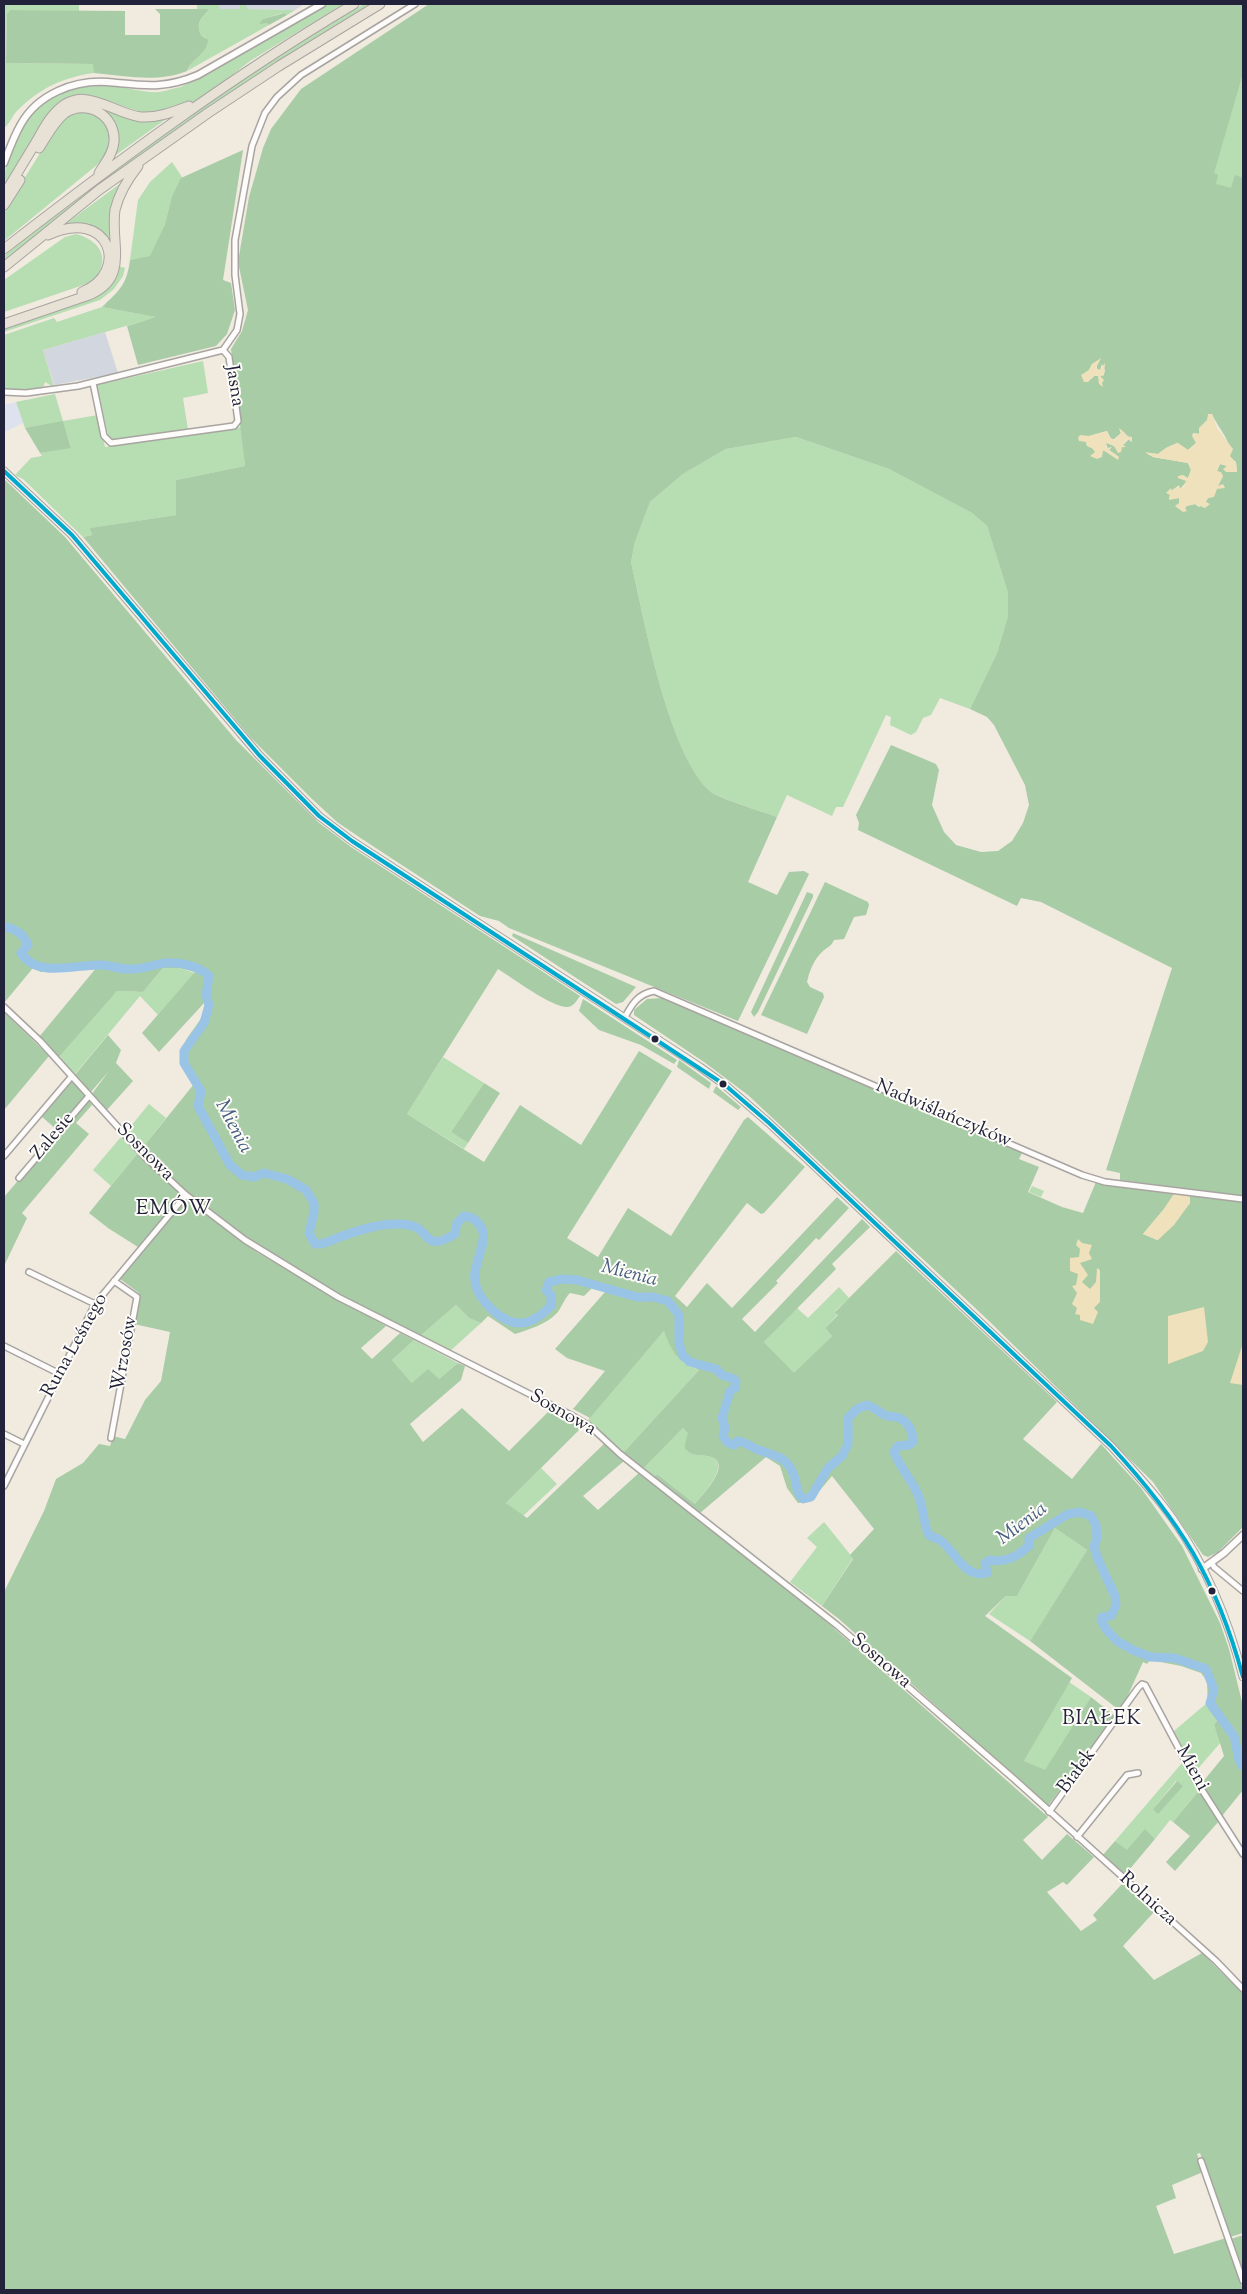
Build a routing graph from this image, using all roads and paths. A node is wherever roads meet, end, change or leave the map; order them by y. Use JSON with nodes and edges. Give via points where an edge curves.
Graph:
{"nodes":[{"id":1,"x":322,"y":4,"type":"edge"},
{"id":2,"x":354,"y":4,"type":"edge"},
{"id":3,"x":380,"y":4,"type":"edge"},
{"id":4,"x":415,"y":4,"type":"edge"},
{"id":5,"x":203,"y":101,"type":"junction"},
{"id":6,"x":144,"y":158,"type":"junction"},
{"id":7,"x":4,"y":163,"type":"edge"},
{"id":8,"x":98,"y":176,"type":"junction"},
{"id":9,"x":4,"y":195,"type":"edge"},
{"id":10,"x":4,"y":205,"type":"edge"},
{"id":11,"x":37,"y":241,"type":"junction"},
{"id":12,"x":4,"y":249,"type":"edge"},
{"id":13,"x":4,"y":267,"type":"edge"},
{"id":14,"x":4,"y":317,"type":"edge"},
{"id":15,"x":4,"y":324,"type":"edge"},
{"id":16,"x":223,"y":350,"type":"junction"},
{"id":17,"x":93,"y":382,"type":"junction"},
{"id":18,"x":4,"y":392,"type":"edge"},
{"id":19,"x":4,"y":471,"type":"edge"},
{"id":20,"x":4,"y":1007,"type":"edge"},
{"id":21,"x":625,"y":1017,"type":"junction"},
{"id":22,"x":72,"y":1076,"type":"junction"},
{"id":23,"x":89,"y":1096,"type":"junction"},
{"id":24,"x":4,"y":1156,"type":"edge"},
{"id":25,"x":19,"y":1178,"type":"dead end"},
{"id":26,"x":186,"y":1195,"type":"junction"},
{"id":27,"x":1243,"y":1199,"type":"edge"},
{"id":28,"x":29,"y":1272,"type":"dead end"},
{"id":29,"x":114,"y":1281,"type":"junction"},
{"id":30,"x":95,"y":1304,"type":"junction"},
{"id":31,"x":4,"y":1346,"type":"edge"},
{"id":32,"x":60,"y":1374,"type":"junction"},
{"id":33,"x":4,"y":1434,"type":"edge"},
{"id":34,"x":111,"y":1438,"type":"dead end"},
{"id":35,"x":24,"y":1444,"type":"junction"},
{"id":36,"x":4,"y":1486,"type":"edge"},
{"id":37,"x":1243,"y":1536,"type":"edge"},
{"id":38,"x":1212,"y":1563,"type":"junction"},
{"id":39,"x":1202,"y":1569,"type":"junction"},
{"id":40,"x":1243,"y":1591,"type":"edge"},
{"id":41,"x":1243,"y":1676,"type":"edge"},
{"id":42,"x":1142,"y":1684,"type":"joint"},
{"id":43,"x":1138,"y":1773,"type":"dead end"},
{"id":44,"x":1049,"y":1812,"type":"junction"},
{"id":45,"x":1077,"y":1837,"type":"junction"},
{"id":46,"x":1243,"y":1854,"type":"edge"},
{"id":47,"x":1243,"y":1989,"type":"edge"},
{"id":48,"x":1201,"y":2161,"type":"dead end"},
{"id":49,"x":1243,"y":2281,"type":"edge"}],
"edges":[{"from":1,"to":7,"type":"street","via":[[198,75],[178,83],[147,87],[90,82],[58,90],[26,117]]},
{"from":2,"to":5,"type":"highway"},
{"from":3,"to":6,"type":"highway","via":[[279,66]]},
{"from":4,"to":16,"type":"street","via":[[301,75],[265,113],[252,146],[235,240],[240,314],[237,330]]},
{"from":5,"to":8,"type":"highway"},
{"from":5,"to":9,"type":"highway","via":[[170,113],[145,117],[92,100],[68,103],[52,116]]},
{"from":6,"to":11,"type":"highway"},
{"from":6,"to":15,"type":"highway","via":[[118,198],[114,222],[116,264],[108,281],[89,295]]},
{"from":8,"to":10,"type":"highway","via":[[113,149],[112,128],[100,113],[77,108],[61,116],[53,126]]},
{"from":8,"to":12,"type":"highway"},
{"from":11,"to":13,"type":"highway"},
{"from":11,"to":14,"type":"highway","via":[[71,227],[89,228],[98,233],[108,251],[104,276],[84,291]]},
{"from":16,"to":17,"type":"street","name":"Jasna"},
{"from":16,"to":17,"type":"street","name":"Jasna","via":[[230,358],[238,421],[234,426],[111,443],[104,436]]},
{"from":17,"to":18,"type":"street","name":"Jasna","via":[[35,392]]},
{"from":19,"to":21,"type":"main road","via":[[72,535],[242,737],[320,816]]},
{"from":20,"to":22,"type":"street","name":"Sosnowa"},
{"from":21,"to":27,"type":"street","name":"Nadwiślańczyków","via":[[638,998],[654,990],[1082,1175],[1105,1182]]},
{"from":21,"to":39,"type":"main road","via":[[700,1067],[747,1104],[1111,1446],[1174,1520]]},
{"from":22,"to":23,"type":"street","name":"Sosnowa"},
{"from":22,"to":24,"type":"street"},
{"from":23,"to":25,"type":"street","name":"Zalesie"},
{"from":23,"to":26,"type":"street","name":"Sosnowa","via":[[145,1157]]},
{"from":26,"to":29,"type":"street","name":"Runa Leśnego"},
{"from":26,"to":44,"type":"street","name":"Sosnowa","via":[[260,1251],[338,1297],[591,1427],[620,1454],[838,1626]]},
{"from":28,"to":30,"type":"street"},
{"from":29,"to":30,"type":"street","name":"Runa Leśnego"},
{"from":29,"to":34,"type":"street","name":"Wrzosów","via":[[137,1297]]},
{"from":30,"to":32,"type":"street","name":"Runa Leśnego"},
{"from":31,"to":32,"type":"street"},
{"from":32,"to":35,"type":"street","name":"Runa Leśnego"},
{"from":33,"to":35,"type":"street"},
{"from":35,"to":36,"type":"street","name":"Runa Leśnego"},
{"from":37,"to":38,"type":"street"},
{"from":38,"to":39,"type":"street"},
{"from":38,"to":40,"type":"street"},
{"from":39,"to":41,"type":"main road","via":[[1222,1612]]},
{"from":42,"to":44,"type":"street","name":"Białek"},
{"from":42,"to":46,"type":"street","name":"Mieni","via":[[1148,1686],[1194,1779]]},
{"from":43,"to":45,"type":"street","via":[[1127,1775]]},
{"from":44,"to":45,"type":"street","name":"Rolnicza"},
{"from":45,"to":47,"type":"street","name":"Rolnicza"},
{"from":48,"to":49,"type":"street"}]}
